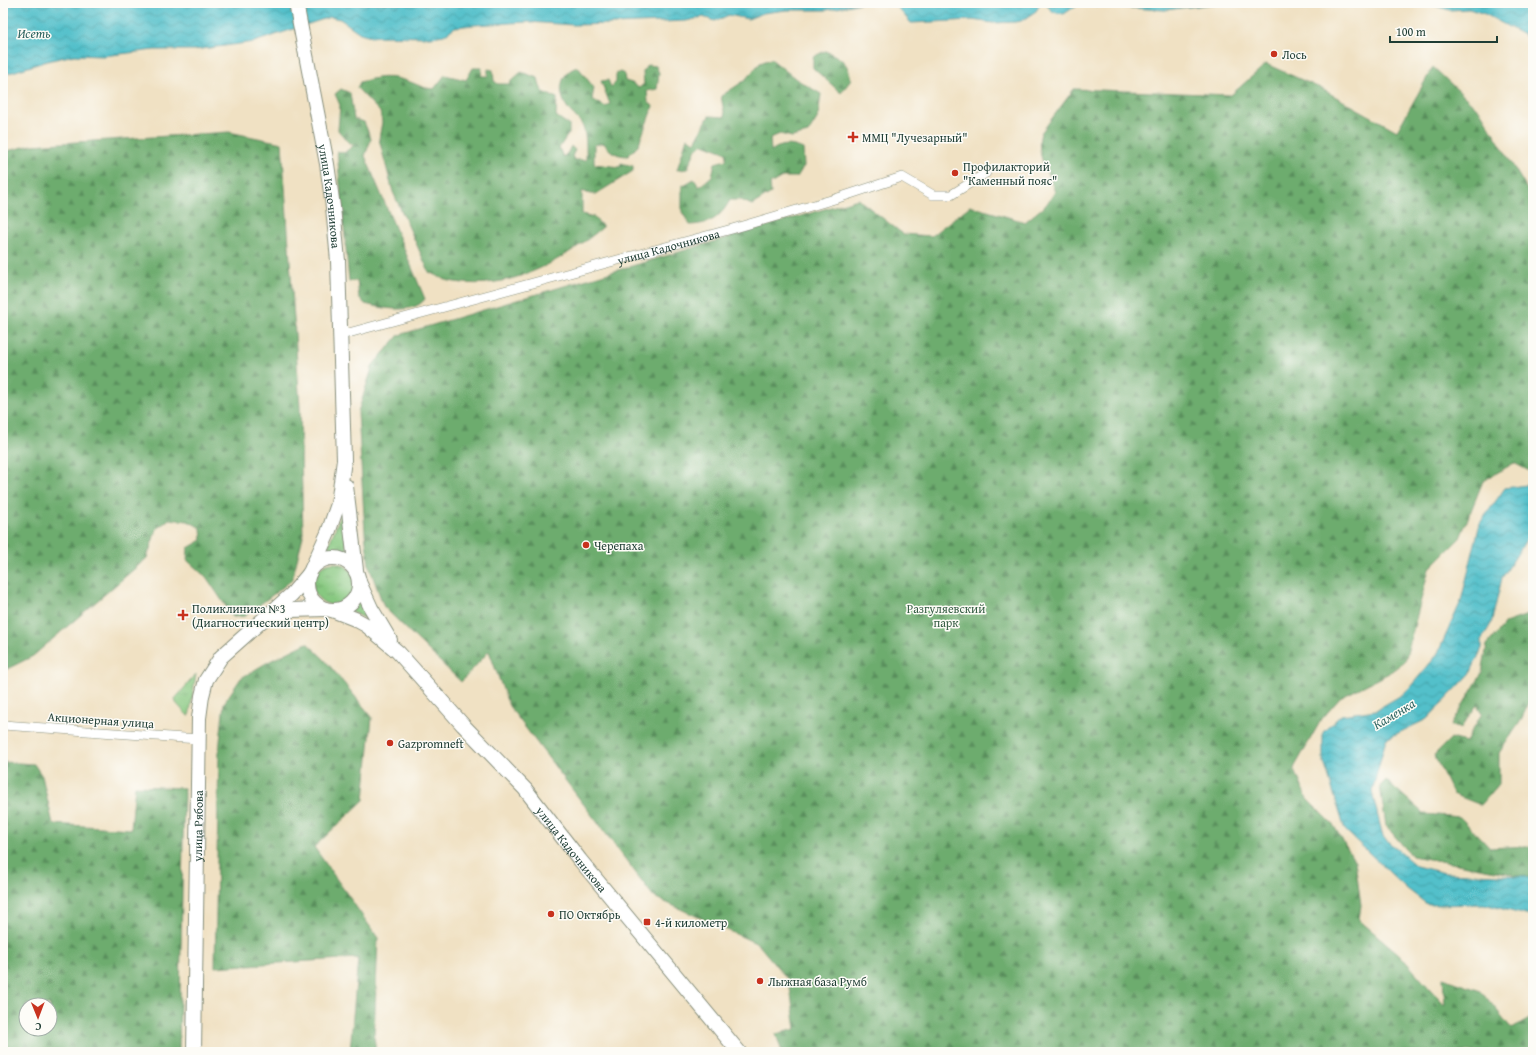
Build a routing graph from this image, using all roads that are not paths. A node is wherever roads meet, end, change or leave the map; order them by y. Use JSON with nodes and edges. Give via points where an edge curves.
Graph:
{"nodes":[{"id":1,"x":296,"y":3,"type":"edge"},
{"id":2,"x":986,"y":173,"type":"dead end"},
{"id":3,"x":341,"y":335,"type":"junction"},
{"id":4,"x":344,"y":460,"type":"junction"},
{"id":5,"x":311,"y":571,"type":"junction"},
{"id":6,"x":357,"y":576,"type":"junction"},
{"id":7,"x":329,"y":610,"type":"junction"},
{"id":8,"x":260,"y":624,"type":"junction"},
{"id":9,"x":398,"y":652,"type":"junction"},
{"id":10,"x":3,"y":725,"type":"edge"},
{"id":11,"x":198,"y":739,"type":"junction"},
{"id":12,"x":194,"y":1052,"type":"edge"},
{"id":13,"x":739,"y":1052,"type":"edge"}],
"edges":[{"from":1,"to":3,"type":"main road","name":"улица Кадочникова","via":[[332,193]]},
{"from":2,"to":3,"type":"street","name":"улица Кадочникова","via":[[951,195],[933,195],[902,177],[732,230]]},
{"from":3,"to":4,"type":"main road","name":"улица Кадочникова"},
{"from":4,"to":5,"type":"main road","name":"улица Кадочникова","via":[[338,504]]},
{"from":4,"to":6,"type":"main road"},
{"from":5,"to":6,"type":"main road","via":[[322,560],[334,558],[346,561]]},
{"from":5,"to":7,"type":"main road","via":[[307,586],[311,598],[320,607]]},
{"from":5,"to":8,"type":"main road","name":"улица Кадочникова","via":[[298,588]]},
{"from":6,"to":7,"type":"main road","via":[[359,588],[354,600],[344,608]]},
{"from":6,"to":9,"type":"main road","via":[[381,625]]},
{"from":7,"to":8,"type":"main road","via":[[291,610]]},
{"from":7,"to":9,"type":"main road","via":[[366,625]]},
{"from":8,"to":11,"type":"main road","name":"улица Рябова","via":[[221,657],[210,673],[202,696]]},
{"from":9,"to":13,"type":"main road","name":"улица Кадочникова","via":[[525,789],[580,860]]},
{"from":10,"to":11,"type":"street","name":"Акционерная улица"},
{"from":11,"to":12,"type":"main road","name":"улица Рябова"}]}
